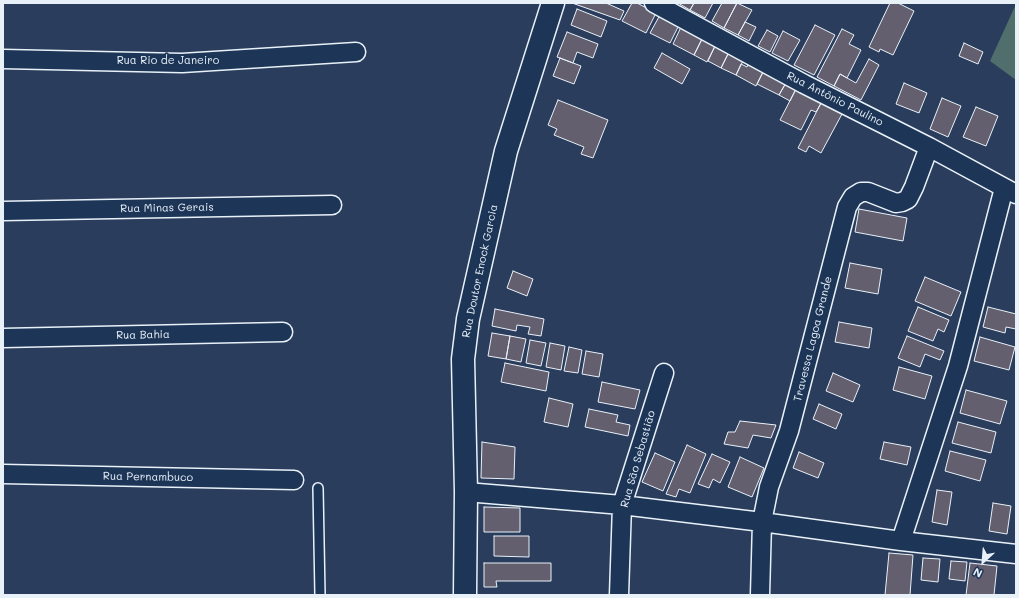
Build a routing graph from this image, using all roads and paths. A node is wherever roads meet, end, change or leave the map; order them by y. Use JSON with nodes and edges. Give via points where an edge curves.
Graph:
{"nodes":[{"id":1,"x":553,"y":3,"type":"edge"},
{"id":2,"x":654,"y":3,"type":"edge"},
{"id":3,"x":356,"y":52,"type":"dead end"},
{"id":4,"x":3,"y":59,"type":"edge"},
{"id":5,"x":929,"y":147,"type":"junction"},
{"id":6,"x":1010,"y":191,"type":"edge"},
{"id":7,"x":332,"y":205,"type":"dead end"},
{"id":8,"x":3,"y":211,"type":"edge"},
{"id":9,"x":283,"y":332,"type":"dead end"},
{"id":10,"x":3,"y":338,"type":"edge"},
{"id":11,"x":664,"y":373,"type":"dead end"},
{"id":12,"x":3,"y":474,"type":"edge"},
{"id":13,"x":294,"y":480,"type":"dead end"},
{"id":14,"x":318,"y":488,"type":"dead end"},
{"id":15,"x":466,"y":492,"type":"junction"},
{"id":16,"x":622,"y":505,"type":"junction"},
{"id":17,"x":762,"y":522,"type":"junction"},
{"id":18,"x":901,"y":541,"type":"junction"},
{"id":19,"x":1016,"y":554,"type":"edge"},
{"id":20,"x":320,"y":595,"type":"edge"},
{"id":21,"x":465,"y":595,"type":"edge"},
{"id":22,"x":619,"y":595,"type":"edge"},
{"id":23,"x":760,"y":595,"type":"edge"}],
"edges":[{"from":1,"to":15,"type":"street","name":"Rua Doutor Enock Garcia","via":[[506,151],[468,319],[463,359]]},
{"from":2,"to":5,"type":"street","name":"Rua Antônio Paulino","via":[[804,84]]},
{"from":3,"to":4,"type":"street","name":"Rua Rio de Janeiro","via":[[182,64]]},
{"from":5,"to":6,"type":"street","name":"Rua Antônio Paulino"},
{"from":5,"to":17,"type":"street","name":"Travessa Lagoa Grande","via":[[908,199],[896,203],[868,192],[861,192],[853,197],[847,207],[789,431],[769,487]]},
{"from":6,"to":18,"type":"street","via":[[958,366]]},
{"from":7,"to":8,"type":"street","name":"Rua Minas Gerais"},
{"from":9,"to":10,"type":"street","name":"Rua Bahia"},
{"from":11,"to":16,"type":"street","name":"Rua São Sebastião"},
{"from":12,"to":13,"type":"street","name":"Rua Pernambuco"},
{"from":14,"to":20,"type":"lane"},
{"from":15,"to":16,"type":"street"},
{"from":15,"to":21,"type":"street","name":"Rua Doutor Enock Garcia"},
{"from":16,"to":17,"type":"street"},
{"from":16,"to":22,"type":"street","name":"Rua São Sebastião"},
{"from":17,"to":18,"type":"street"},
{"from":17,"to":23,"type":"street","name":"Travessa Lagoa Grande"},
{"from":18,"to":19,"type":"street"}]}
